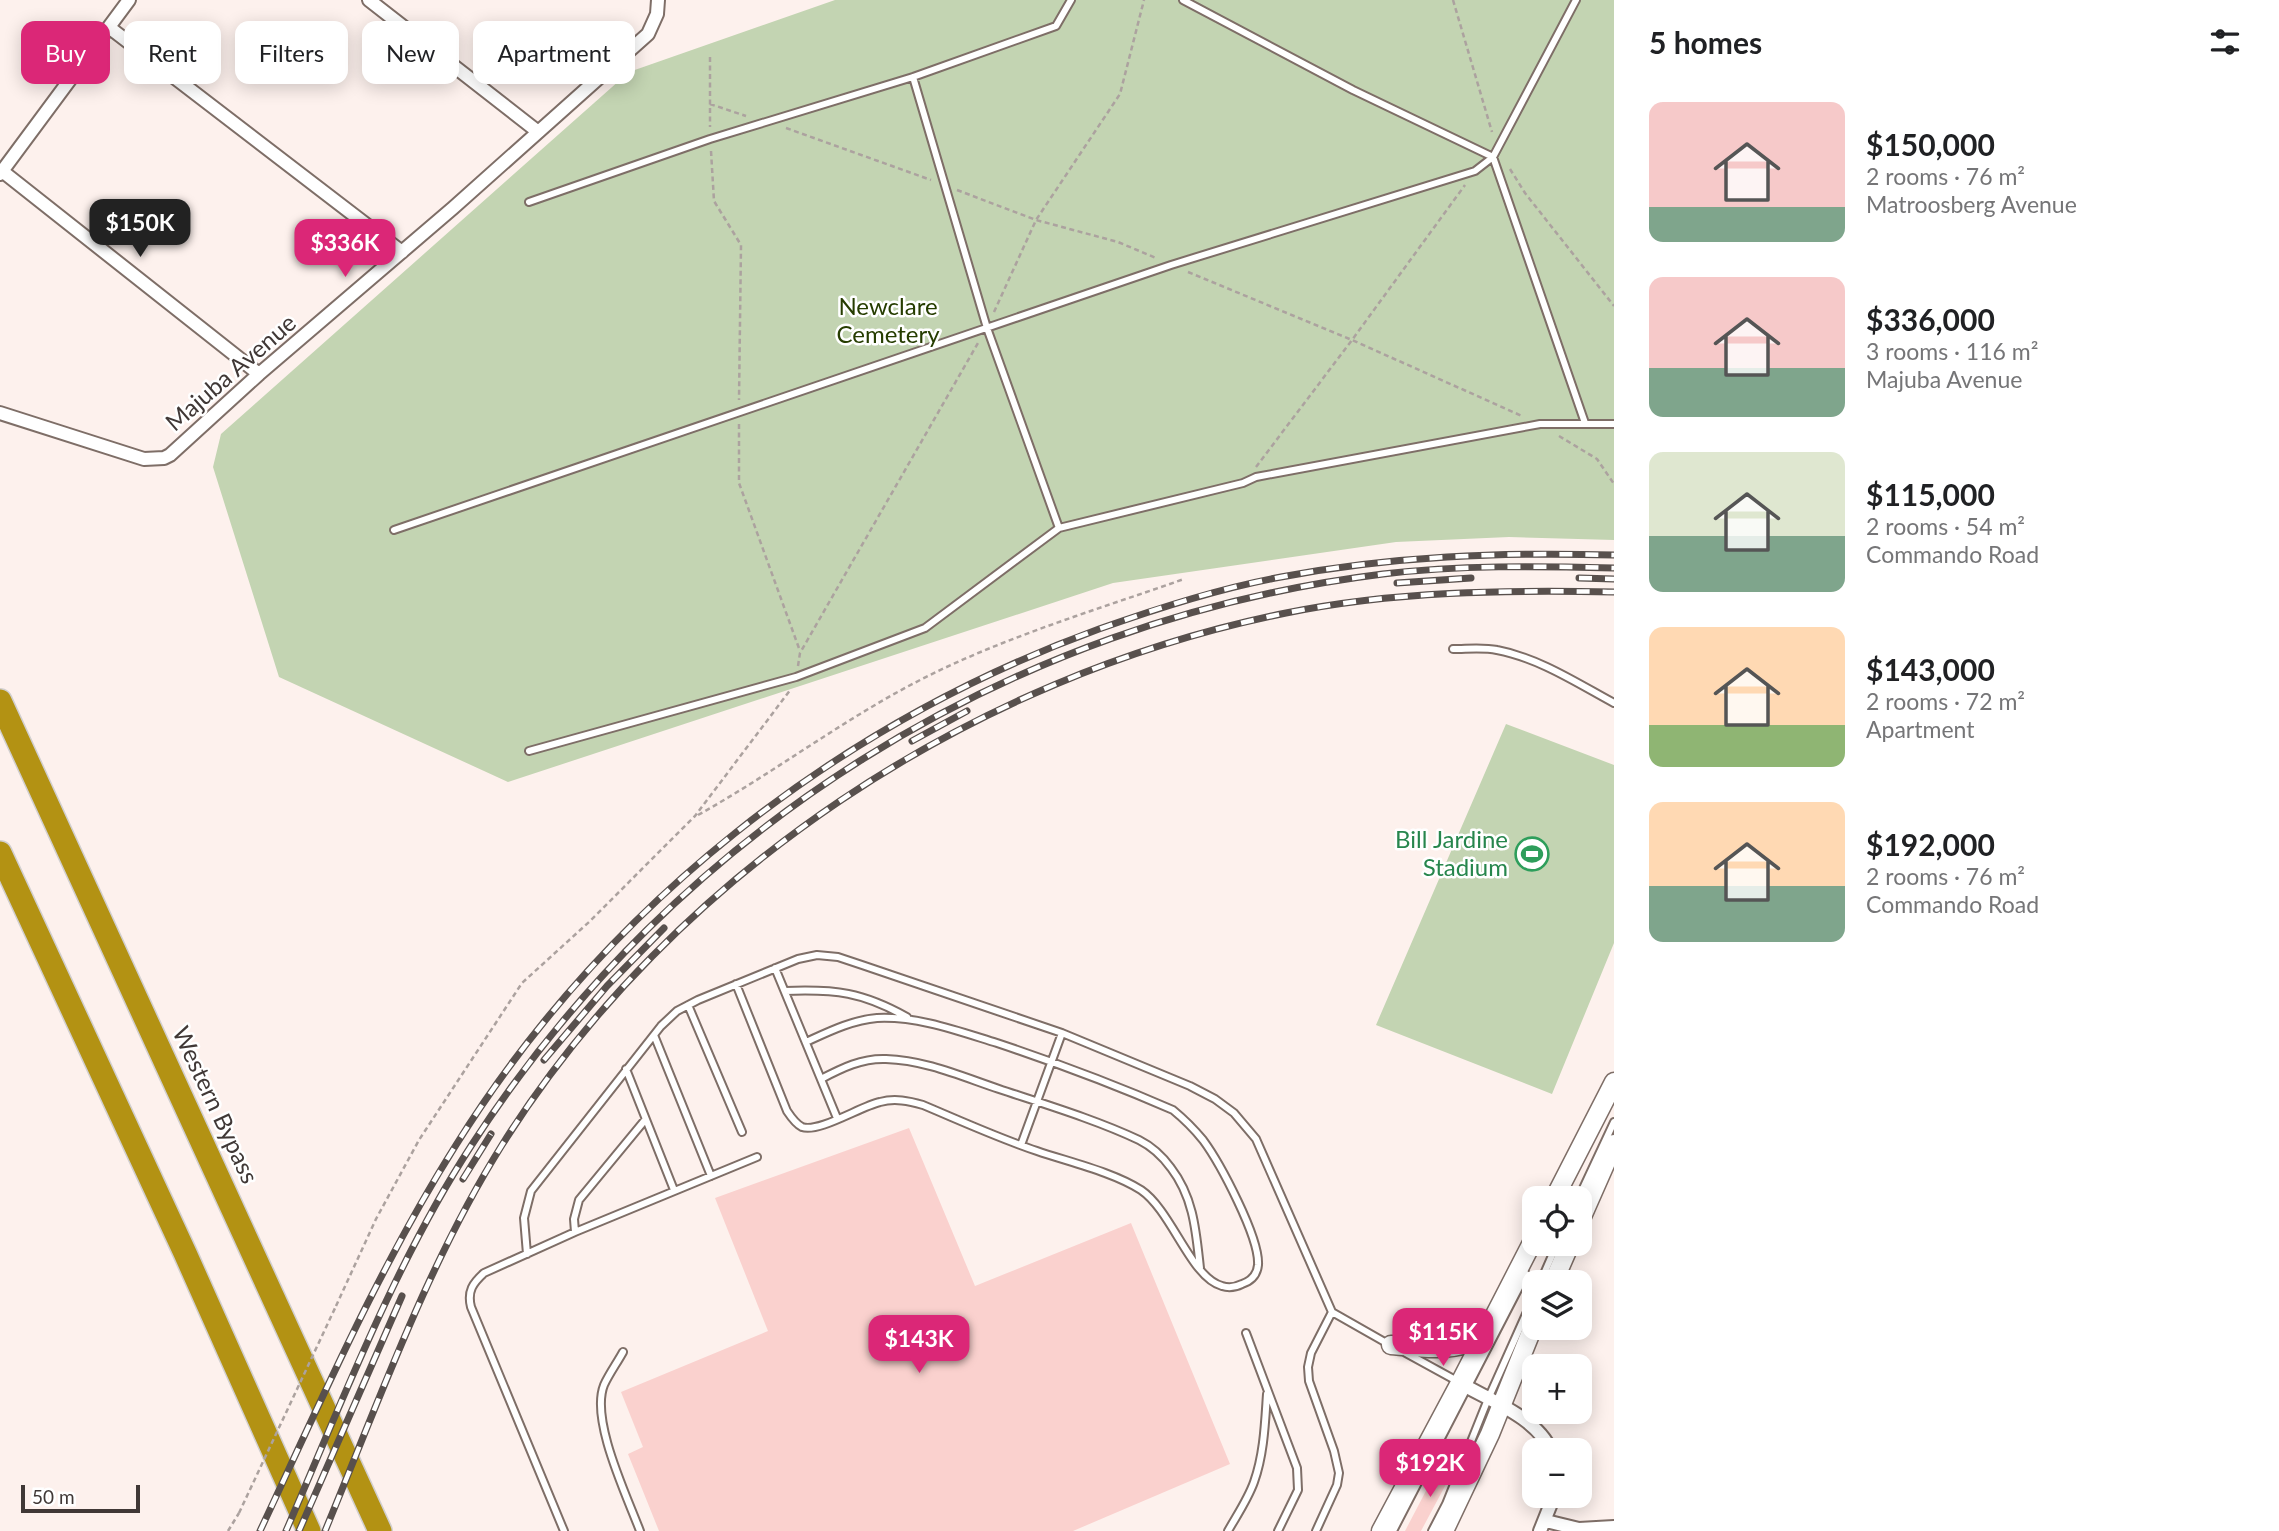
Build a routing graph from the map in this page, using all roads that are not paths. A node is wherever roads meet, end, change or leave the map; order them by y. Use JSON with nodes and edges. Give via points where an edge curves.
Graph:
{"nodes":[{"id":1,"x":129,"y":0,"type":"edge"},
{"id":2,"x":369,"y":0,"type":"edge"},
{"id":3,"x":658,"y":0,"type":"edge"},
{"id":4,"x":1071,"y":0,"type":"edge"},
{"id":5,"x":1183,"y":0,"type":"edge"},
{"id":6,"x":1576,"y":0,"type":"edge"},
{"id":7,"x":110,"y":28,"type":"joint"},
{"id":8,"x":913,"y":78,"type":"junction"},
{"id":9,"x":68,"y":84,"type":"edge"},
{"id":10,"x":537,"y":131,"type":"junction"},
{"id":11,"x":1493,"y":157,"type":"junction"},
{"id":12,"x":1,"y":173,"type":"edge"},
{"id":13,"x":529,"y":202,"type":"dead end"},
{"id":14,"x":402,"y":252,"type":"junction"},
{"id":15,"x":987,"y":328,"type":"junction"},
{"id":16,"x":259,"y":374,"type":"junction"},
{"id":17,"x":0,"y":413,"type":"edge"},
{"id":18,"x":1585,"y":423,"type":"junction"},
{"id":19,"x":1614,"y":424,"type":"edge"},
{"id":20,"x":1059,"y":528,"type":"junction"},
{"id":21,"x":394,"y":530,"type":"dead end"},
{"id":22,"x":1453,"y":649,"type":"dead end"},
{"id":23,"x":0,"y":701,"type":"edge"},
{"id":24,"x":1614,"y":703,"type":"edge"},
{"id":25,"x":529,"y":751,"type":"dead end"},
{"id":26,"x":0,"y":853,"type":"edge"},
{"id":27,"x":775,"y":968,"type":"junction"},
{"id":28,"x":736,"y":984,"type":"junction"},
{"id":29,"x":785,"y":991,"type":"junction"},
{"id":30,"x":688,"y":1005,"type":"junction"},
{"id":31,"x":909,"y":1018,"type":"junction"},
{"id":32,"x":1062,"y":1033,"type":"junction"},
{"id":33,"x":654,"y":1035,"type":"junction"},
{"id":34,"x":806,"y":1042,"type":"junction"},
{"id":35,"x":1051,"y":1061,"type":"junction"},
{"id":36,"x":626,"y":1069,"type":"junction"},
{"id":37,"x":821,"y":1079,"type":"junction"},
{"id":38,"x":1614,"y":1082,"type":"edge"},
{"id":39,"x":1614,"y":1099,"type":"edge"},
{"id":40,"x":1037,"y":1101,"type":"junction"},
{"id":41,"x":837,"y":1118,"type":"junction"},
{"id":42,"x":645,"y":1120,"type":"junction"},
{"id":43,"x":1614,"y":1122,"type":"edge"},
{"id":44,"x":742,"y":1132,"type":"dead end"},
{"id":45,"x":1614,"y":1144,"type":"edge"},
{"id":46,"x":1021,"y":1145,"type":"junction"},
{"id":47,"x":757,"y":1157,"type":"dead end"},
{"id":48,"x":711,"y":1176,"type":"junction"},
{"id":49,"x":1561,"y":1186,"type":"edge"},
{"id":50,"x":1570,"y":1186,"type":"edge"},
{"id":51,"x":1584,"y":1186,"type":"edge"},
{"id":52,"x":674,"y":1190,"type":"junction"},
{"id":53,"x":1592,"y":1194,"type":"edge"},
{"id":54,"x":575,"y":1232,"type":"junction"},
{"id":55,"x":527,"y":1254,"type":"junction"},
{"id":56,"x":1525,"y":1256,"type":"edge"},
{"id":57,"x":1529,"y":1268,"type":"dead end"},
{"id":58,"x":1200,"y":1270,"type":"junction"},
{"id":59,"x":1332,"y":1312,"type":"junction"},
{"id":60,"x":1522,"y":1328,"type":"edge"},
{"id":61,"x":1246,"y":1333,"type":"dead end"},
{"id":62,"x":1484,"y":1337,"type":"junction"},
{"id":63,"x":1526,"y":1340,"type":"edge"},
{"id":64,"x":1391,"y":1345,"type":"junction"},
{"id":65,"x":624,"y":1352,"type":"dead end"},
{"id":66,"x":1464,"y":1386,"type":"junction"},
{"id":67,"x":1268,"y":1390,"type":"junction"},
{"id":68,"x":1494,"y":1402,"type":"junction"},
{"id":69,"x":1544,"y":1438,"type":"edge"},
{"id":70,"x":1550,"y":1508,"type":"edge"},
{"id":71,"x":1543,"y":1526,"type":"edge"},
{"id":72,"x":1614,"y":1527,"type":"edge"},
{"id":73,"x":309,"y":1531,"type":"edge"},
{"id":74,"x":380,"y":1531,"type":"edge"},
{"id":75,"x":564,"y":1531,"type":"edge"},
{"id":76,"x":640,"y":1531,"type":"edge"},
{"id":77,"x":1228,"y":1531,"type":"edge"},
{"id":78,"x":1278,"y":1531,"type":"edge"},
{"id":79,"x":1315,"y":1531,"type":"edge"},
{"id":80,"x":1381,"y":1531,"type":"edge"},
{"id":81,"x":1394,"y":1531,"type":"edge"},
{"id":82,"x":1432,"y":1531,"type":"edge"},
{"id":83,"x":1444,"y":1531,"type":"edge"}],
"edges":[{"from":1,"to":7,"type":"street"},
{"from":2,"to":10,"type":"street"},
{"from":3,"to":10,"type":"street","name":"Majuba Avenue","via":[[648,34]]},
{"from":4,"to":8,"type":"lane","via":[[1056,26]]},
{"from":5,"to":11,"type":"lane"},
{"from":6,"to":11,"type":"lane"},
{"from":7,"to":14,"type":"street"},
{"from":8,"to":13,"type":"lane","via":[[710,139]]},
{"from":8,"to":15,"type":"lane"},
{"from":9,"to":12,"type":"street"},
{"from":10,"to":14,"type":"street","name":"Majuba Avenue"},
{"from":11,"to":15,"type":"lane","via":[[1475,171],[1171,265]]},
{"from":11,"to":18,"type":"lane"},
{"from":12,"to":16,"type":"street"},
{"from":14,"to":16,"type":"street","name":"Majuba Avenue"},
{"from":15,"to":20,"type":"lane"},
{"from":15,"to":21,"type":"lane"},
{"from":16,"to":17,"type":"street","name":"Majuba Avenue","via":[[164,458],[144,459]]},
{"from":18,"to":19,"type":"lane"},
{"from":18,"to":20,"type":"lane","via":[[1540,424],[1255,477]]},
{"from":20,"to":25,"type":"lane","via":[[925,628],[796,677]]},
{"from":22,"to":24,"type":"lane","via":[[1495,649],[1518,655]]},
{"from":23,"to":74,"type":"highway","name":"Western Bypass"},
{"from":26,"to":73,"type":"highway"},
{"from":27,"to":28,"type":"lane"},
{"from":27,"to":29,"type":"lane"},
{"from":27,"to":32,"type":"lane","via":[[817,955],[838,957]]},
{"from":28,"to":30,"type":"lane"},
{"from":28,"to":41,"type":"lane","via":[[794,1121],[810,1128]]},
{"from":29,"to":31,"type":"lane","via":[[852,993]]},
{"from":29,"to":34,"type":"lane"},
{"from":30,"to":33,"type":"lane"},
{"from":30,"to":44,"type":"lane"},
{"from":31,"to":34,"type":"lane","via":[[875,1018]]},
{"from":31,"to":35,"type":"lane"},
{"from":32,"to":35,"type":"lane"},
{"from":32,"to":59,"type":"lane","via":[[1190,1086],[1234,1113],[1269,1165]]},
{"from":33,"to":36,"type":"lane"},
{"from":33,"to":48,"type":"lane"},
{"from":34,"to":37,"type":"lane"},
{"from":35,"to":40,"type":"lane"},
{"from":35,"to":58,"type":"lane","via":[[1173,1110],[1203,1140],[1247,1224],[1258,1264],[1249,1282],[1236,1286],[1210,1281]]},
{"from":36,"to":42,"type":"lane"},
{"from":36,"to":55,"type":"lane","via":[[531,1191],[524,1218]]},
{"from":37,"to":40,"type":"lane","via":[[866,1060],[910,1061]]},
{"from":37,"to":41,"type":"lane"},
{"from":38,"to":49,"type":"main road"},
{"from":39,"to":50,"type":"lane"},
{"from":40,"to":46,"type":"lane"},
{"from":40,"to":58,"type":"lane","via":[[1156,1151],[1188,1195]]},
{"from":41,"to":46,"type":"lane","via":[[881,1101],[908,1101]]},
{"from":42,"to":52,"type":"lane"},
{"from":42,"to":54,"type":"lane","via":[[579,1200],[573,1219]]},
{"from":43,"to":51,"type":"lane"},
{"from":45,"to":53,"type":"main road"},
{"from":46,"to":58,"type":"lane","via":[[1139,1189],[1154,1200]]},
{"from":47,"to":48,"type":"lane"},
{"from":48,"to":52,"type":"lane"},
{"from":52,"to":54,"type":"lane"},
{"from":54,"to":55,"type":"lane"},
{"from":55,"to":75,"type":"lane","via":[[484,1273],[473,1283],[469,1298]]},
{"from":56,"to":62,"type":"main road"},
{"from":57,"to":66,"type":"lane"},
{"from":59,"to":64,"type":"lane"},
{"from":59,"to":79,"type":"lane","via":[[1308,1367],[1339,1473]]},
{"from":60,"to":68,"type":"lane"},
{"from":61,"to":67,"type":"lane"},
{"from":62,"to":64,"type":"main road","via":[[1453,1348]]},
{"from":62,"to":66,"type":"main road"},
{"from":63,"to":68,"type":"main road"},
{"from":64,"to":66,"type":"lane"},
{"from":65,"to":76,"type":"lane","via":[[603,1386],[600,1408],[603,1430]]},
{"from":66,"to":68,"type":"street"},
{"from":66,"to":80,"type":"main road"},
{"from":66,"to":81,"type":"lane"},
{"from":67,"to":77,"type":"lane","via":[[1254,1484]]},
{"from":67,"to":78,"type":"lane","via":[[1299,1480]]},
{"from":68,"to":69,"type":"street"},
{"from":68,"to":82,"type":"lane"},
{"from":68,"to":83,"type":"main road","via":[[1490,1434]]},
{"from":70,"to":71,"type":"street"},
{"from":71,"to":72,"type":"street"}]}
